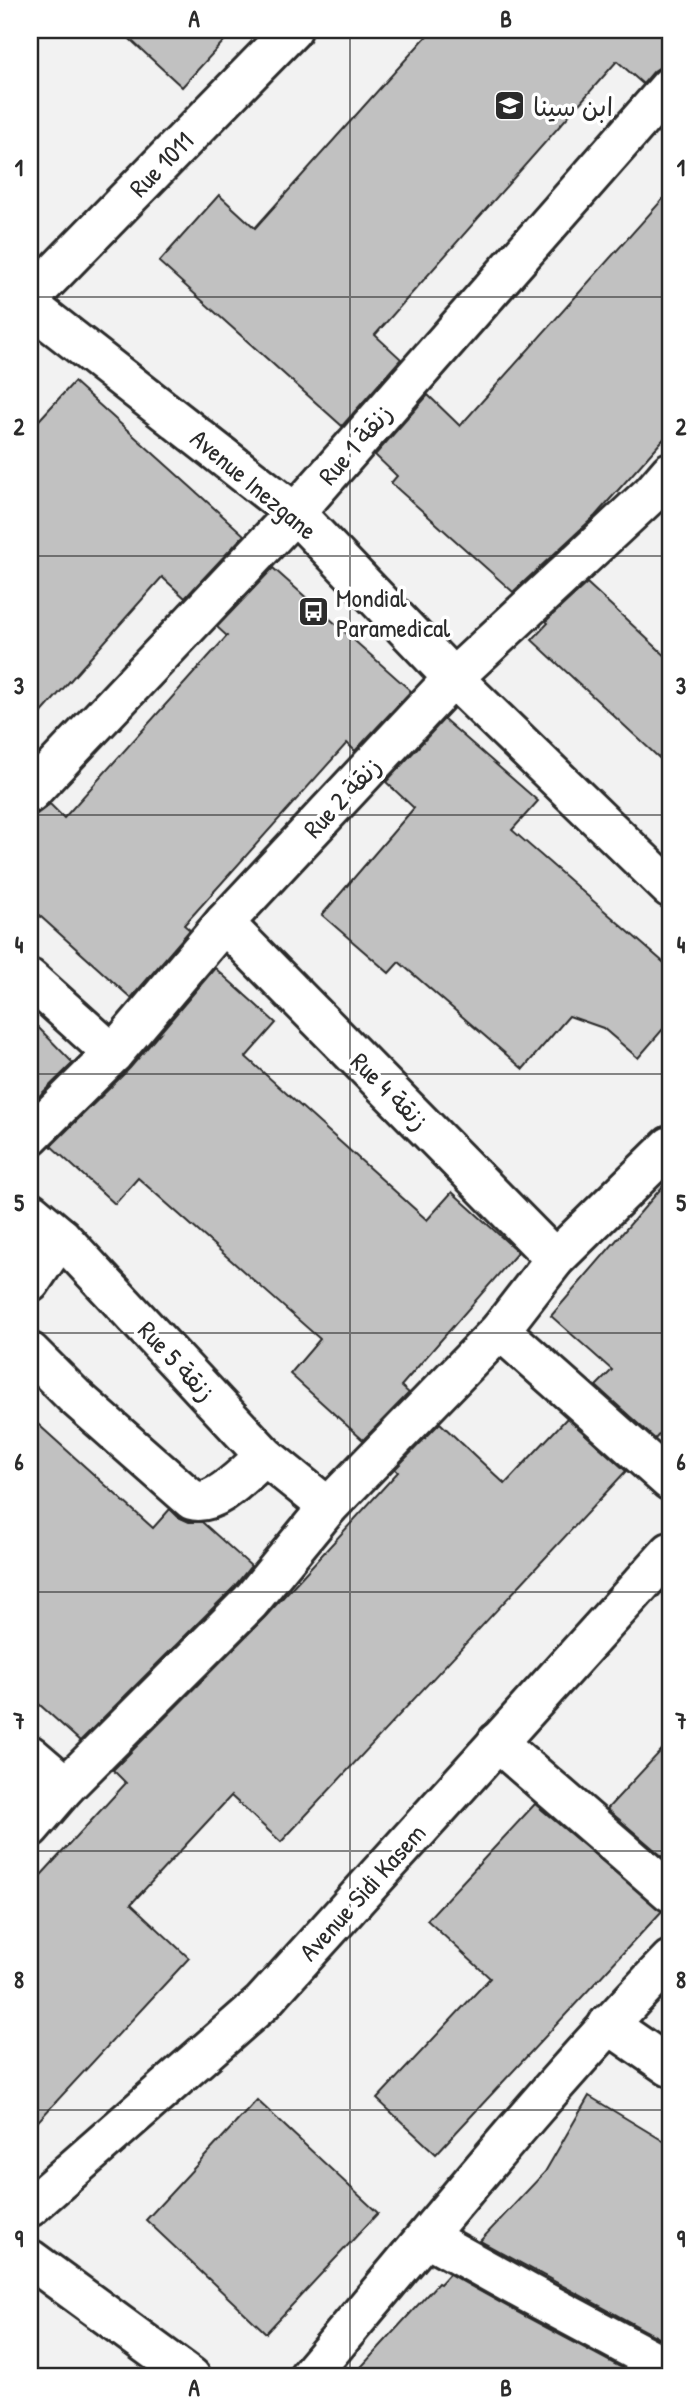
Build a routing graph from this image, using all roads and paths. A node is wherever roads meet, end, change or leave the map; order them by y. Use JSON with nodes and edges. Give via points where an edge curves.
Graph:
{"nodes":[{"id":1,"x":292,"y":30,"type":"edge"},
{"id":2,"x":670,"y":86,"type":"edge"},
{"id":3,"x":30,"y":298,"type":"edge"},
{"id":4,"x":30,"y":306,"type":"edge"},
{"id":5,"x":664,"y":492,"type":"edge"},
{"id":6,"x":295,"y":513,"type":"junction"},
{"id":7,"x":453,"y":678,"type":"junction"},
{"id":8,"x":30,"y":793,"type":"edge"},
{"id":9,"x":670,"y":888,"type":"edge"},
{"id":10,"x":224,"y":923,"type":"junction"},
{"id":11,"x":30,"y":979,"type":"edge"},
{"id":12,"x":113,"y":1054,"type":"junction"},
{"id":13,"x":30,"y":1136,"type":"edge"},
{"id":14,"x":670,"y":1146,"type":"edge"},
{"id":15,"x":30,"y":1211,"type":"edge"},
{"id":16,"x":61,"y":1237,"type":"junction"},
{"id":17,"x":555,"y":1259,"type":"junction"},
{"id":18,"x":30,"y":1283,"type":"edge"},
{"id":19,"x":500,"y":1330,"type":"junction"},
{"id":20,"x":30,"y":1352,"type":"edge"},
{"id":21,"x":265,"y":1456,"type":"junction"},
{"id":22,"x":670,"y":1481,"type":"edge"},
{"id":23,"x":328,"y":1507,"type":"junction"},
{"id":24,"x":670,"y":1552,"type":"edge"},
{"id":25,"x":497,"y":1742,"type":"junction"},
{"id":26,"x":30,"y":1755,"type":"edge"},
{"id":27,"x":66,"y":1786,"type":"junction"},
{"id":28,"x":30,"y":1828,"type":"edge"},
{"id":29,"x":670,"y":1892,"type":"edge"},
{"id":30,"x":670,"y":1959,"type":"edge"},
{"id":31,"x":608,"y":2024,"type":"junction"},
{"id":32,"x":670,"y":2067,"type":"edge"},
{"id":33,"x":30,"y":2207,"type":"edge"},
{"id":34,"x":427,"y":2237,"type":"junction"},
{"id":35,"x":30,"y":2259,"type":"edge"},
{"id":36,"x":670,"y":2369,"type":"edge"},
{"id":37,"x":191,"y":2377,"type":"edge"},
{"id":38,"x":307,"y":2377,"type":"edge"}],
"edges":[{"from":1,"to":3,"type":"street","name":"Rue 1011"},
{"from":2,"to":6,"type":"street","name":"Rue 1 زنقة"},
{"from":4,"to":6,"type":"street","name":"Avenue Inezgane"},
{"from":5,"to":7,"type":"street","name":"Rue 2 زنقة"},
{"from":6,"to":7,"type":"street","name":"Avenue Inezgane"},
{"from":6,"to":8,"type":"street","name":"Rue 1 زنقة"},
{"from":7,"to":9,"type":"street","name":"Avenue Inezgane"},
{"from":7,"to":10,"type":"street","name":"Rue 2 زنقة"},
{"from":10,"to":12,"type":"street","name":"Rue 2 زنقة"},
{"from":10,"to":17,"type":"street","name":"Rue 4 زنقة"},
{"from":11,"to":12,"type":"street"},
{"from":12,"to":13,"type":"street","name":"Rue 2 زنقة"},
{"from":14,"to":17,"type":"street"},
{"from":15,"to":16,"type":"street","name":"Rue 5 زنقة"},
{"from":16,"to":18,"type":"street"},
{"from":16,"to":21,"type":"street","name":"Rue 5 زنقة"},
{"from":17,"to":19,"type":"street"},
{"from":19,"to":22,"type":"street"},
{"from":19,"to":23,"type":"street"},
{"from":20,"to":21,"type":"street","via":[[192,1500],[201,1503],[216,1497]]},
{"from":21,"to":23,"type":"street","name":"Rue 5 زنقة"},
{"from":23,"to":27,"type":"street","via":[[250,1602]]},
{"from":24,"to":25,"type":"street","name":"Avenue Sidi Kasem"},
{"from":25,"to":29,"type":"street"},
{"from":25,"to":33,"type":"street","name":"Avenue Sidi Kasem","via":[[262,2003]]},
{"from":26,"to":27,"type":"street"},
{"from":27,"to":28,"type":"street"},
{"from":30,"to":31,"type":"street"},
{"from":31,"to":32,"type":"street"},
{"from":31,"to":34,"type":"street"},
{"from":34,"to":36,"type":"street"},
{"from":34,"to":38,"type":"street"},
{"from":35,"to":37,"type":"street"}]}
